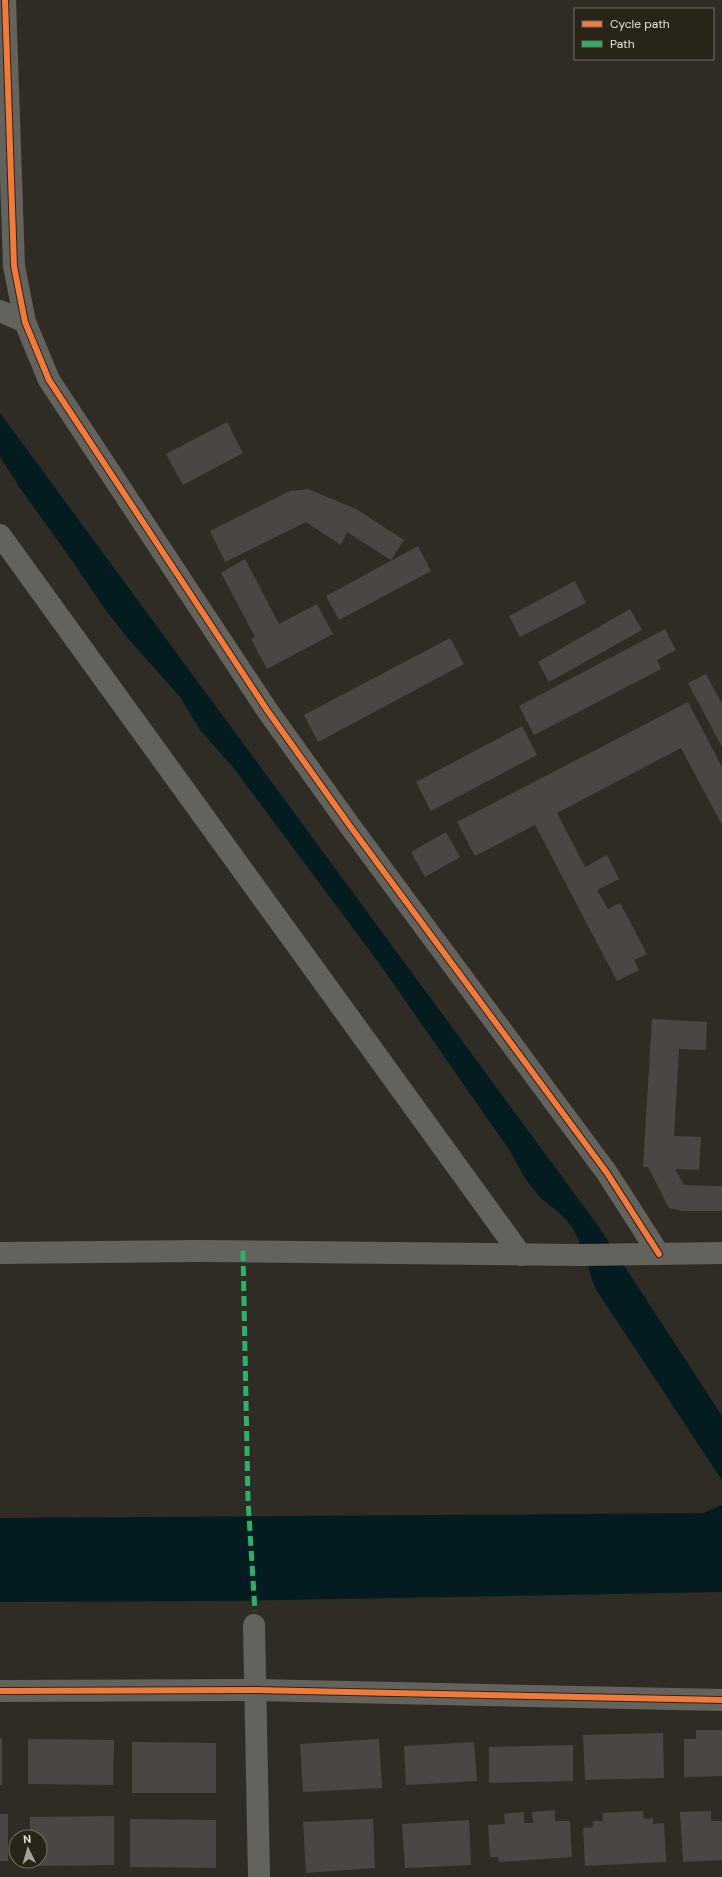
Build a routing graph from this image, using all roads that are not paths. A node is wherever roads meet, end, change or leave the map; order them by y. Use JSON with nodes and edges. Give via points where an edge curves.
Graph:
{"nodes":[{"id":1,"x":5,"y":0,"type":"edge"},
{"id":2,"x":0,"y":311,"type":"edge"},
{"id":3,"x":25,"y":322,"type":"junction"},
{"id":4,"x":0,"y":535,"type":"edge"},
{"id":5,"x":0,"y":1253,"type":"edge"},
{"id":6,"x":722,"y":1253,"type":"edge"},
{"id":7,"x":659,"y":1254,"type":"junction"},
{"id":8,"x":521,"y":1255,"type":"junction"},
{"id":9,"x":254,"y":1625,"type":"dead end"},
{"id":10,"x":255,"y":1690,"type":"junction"},
{"id":11,"x":0,"y":1692,"type":"edge"},
{"id":12,"x":722,"y":1700,"type":"edge"},
{"id":13,"x":259,"y":1877,"type":"edge"}],
"edges":[{"from":1,"to":3,"type":"street","via":[[14,266]]},
{"from":2,"to":3,"type":"street"},
{"from":3,"to":7,"type":"street","via":[[49,380],[263,703],[607,1174]]},
{"from":4,"to":8,"type":"street"},
{"from":5,"to":8,"type":"street","via":[[207,1251]]},
{"from":6,"to":7,"type":"street"},
{"from":7,"to":8,"type":"street"},
{"from":9,"to":10,"type":"street"},
{"from":10,"to":11,"type":"street"},
{"from":10,"to":12,"type":"street"},
{"from":10,"to":13,"type":"street"}]}
